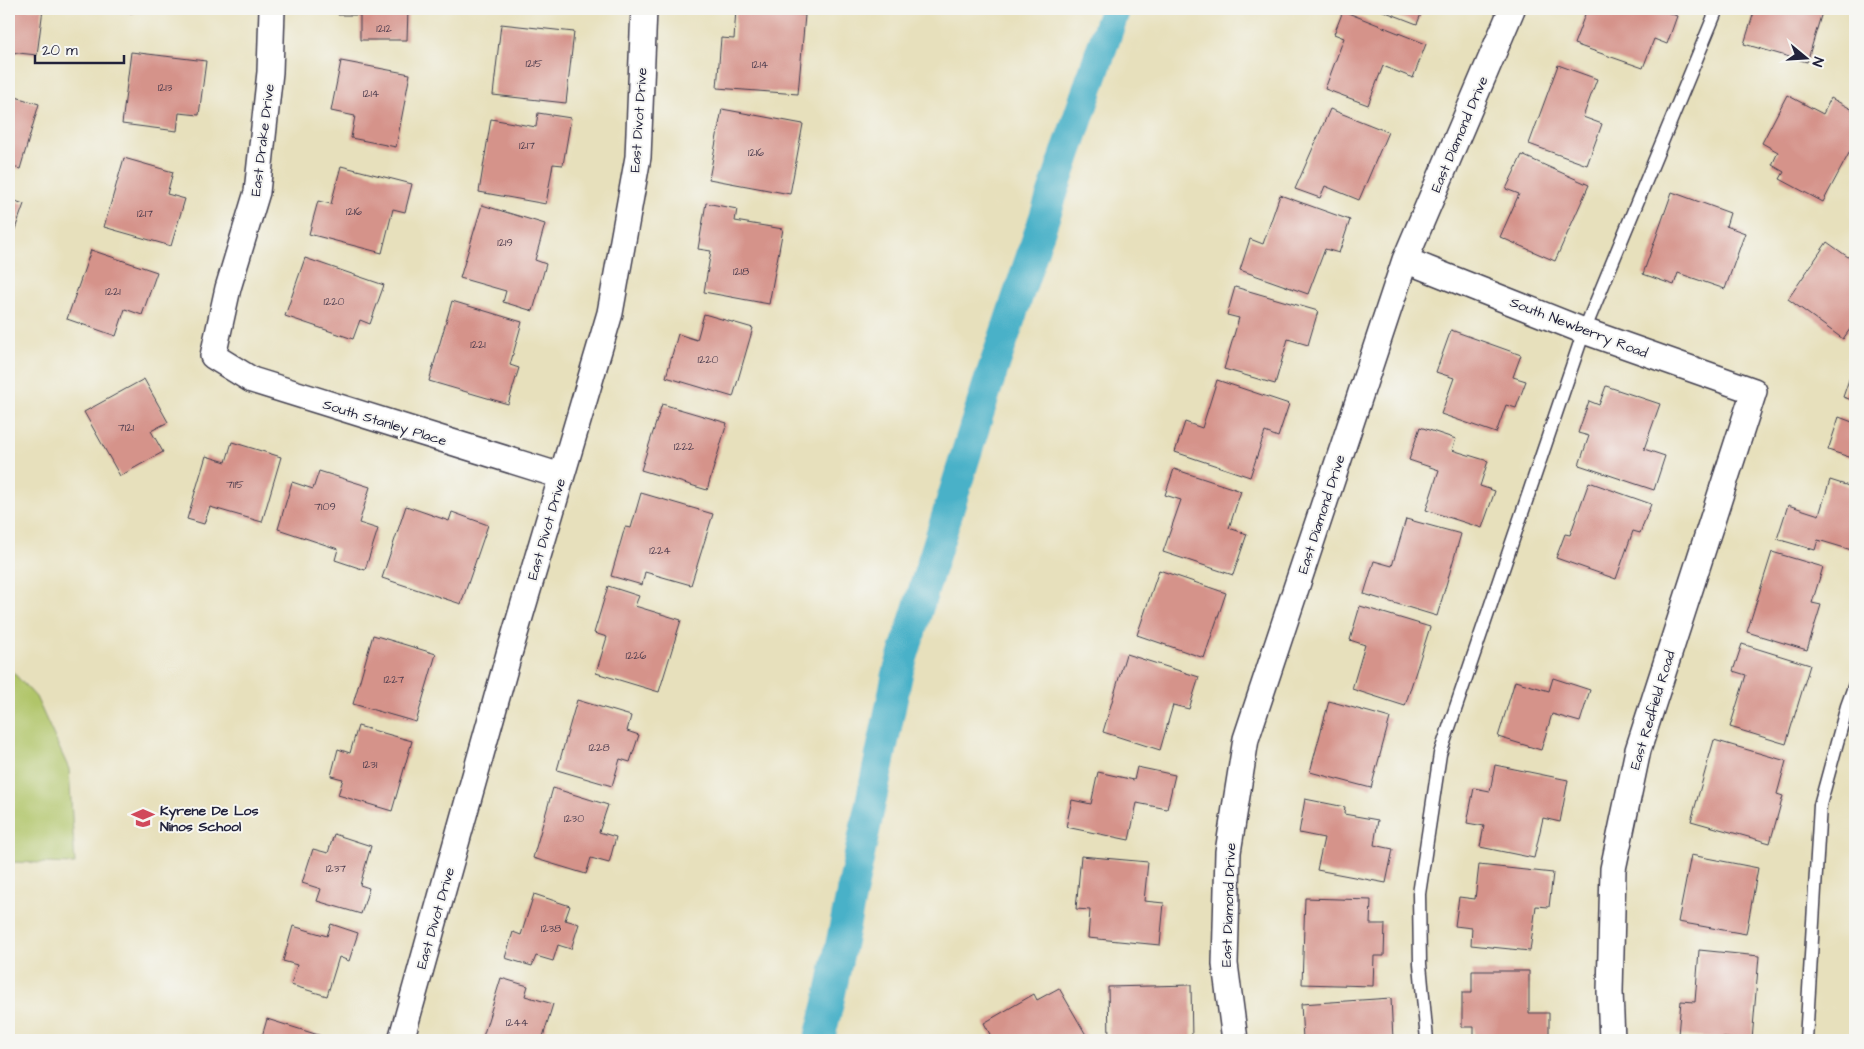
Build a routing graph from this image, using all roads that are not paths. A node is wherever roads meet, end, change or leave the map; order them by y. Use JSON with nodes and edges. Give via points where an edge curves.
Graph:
{"nodes":[{"id":1,"x":272,"y":9,"type":"edge"},
{"id":2,"x":644,"y":9,"type":"edge"},
{"id":3,"x":1512,"y":9,"type":"edge"},
{"id":4,"x":1717,"y":9,"type":"edge"},
{"id":5,"x":1405,"y":260,"type":"junction"},
{"id":6,"x":1584,"y":331,"type":"junction"},
{"id":7,"x":213,"y":356,"type":"joint"},
{"id":8,"x":1754,"y":391,"type":"joint"},
{"id":9,"x":561,"y":476,"type":"junction"},
{"id":10,"x":1855,"y":684,"type":"edge"},
{"id":11,"x":401,"y":1040,"type":"edge"},
{"id":12,"x":1235,"y":1040,"type":"edge"},
{"id":13,"x":1427,"y":1040,"type":"edge"},
{"id":14,"x":1612,"y":1040,"type":"edge"},
{"id":15,"x":1806,"y":1040,"type":"edge"}],
"edges":[{"from":1,"to":7,"type":"street","name":"East Drake Drive","via":[[270,72],[257,192],[228,288]]},
{"from":2,"to":9,"type":"street","name":"East Divot Drive","via":[[638,158],[614,294]]},
{"from":3,"to":5,"type":"street","name":"East Diamond Drive"},
{"from":4,"to":6,"type":"lane"},
{"from":5,"to":6,"type":"street","name":"South Newberry Road"},
{"from":5,"to":12,"type":"street","name":"East Diamond Drive","via":[[1246,739],[1228,852],[1225,964]]},
{"from":6,"to":8,"type":"street","name":"South Newberry Road"},
{"from":6,"to":13,"type":"lane","via":[[1440,754],[1419,894],[1420,964]]},
{"from":7,"to":9,"type":"street","name":"South Stanley Place","via":[[252,380]]},
{"from":8,"to":14,"type":"street","name":"East Redfield Road","via":[[1638,750],[1614,869],[1610,992]]},
{"from":9,"to":11,"type":"street","name":"East Divot Drive"},
{"from":10,"to":15,"type":"lane","via":[[1820,805]]}]}
